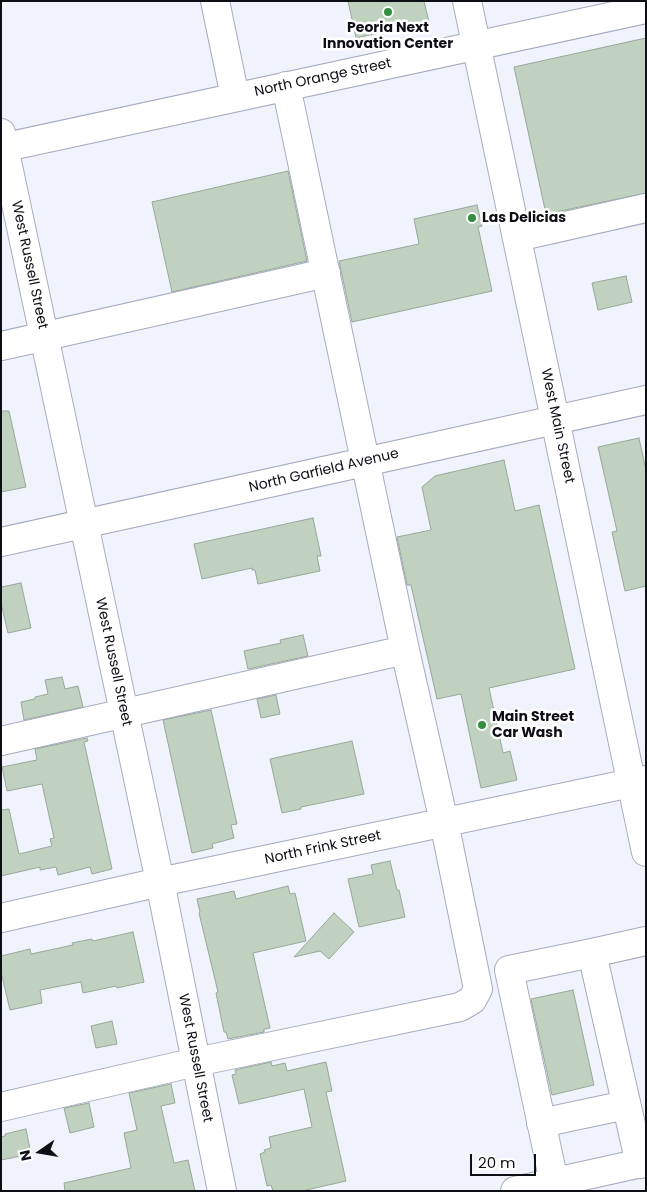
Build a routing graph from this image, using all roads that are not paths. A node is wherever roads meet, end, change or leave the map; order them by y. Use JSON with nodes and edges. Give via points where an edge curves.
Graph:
{"nodes":[{"id":1,"x":215,"y":1,"type":"edge"},
{"id":2,"x":467,"y":1,"type":"edge"},
{"id":3,"x":646,"y":9,"type":"edge"},
{"id":4,"x":476,"y":45,"type":"junction"},
{"id":5,"x":286,"y":86,"type":"junction"},
{"id":6,"x":235,"y":97,"type":"junction"},
{"id":7,"x":2,"y":143,"type":"edge"},
{"id":8,"x":646,"y":208,"type":"edge"},
{"id":9,"x":517,"y":237,"type":"junction"},
{"id":10,"x":326,"y":273,"type":"junction"},
{"id":11,"x":44,"y":337,"type":"junction"},
{"id":12,"x":1,"y":346,"type":"edge"},
{"id":13,"x":646,"y":400,"type":"edge"},
{"id":14,"x":555,"y":419,"type":"junction"},
{"id":15,"x":365,"y":462,"type":"junction"},
{"id":16,"x":83,"y":524,"type":"junction"},
{"id":17,"x":1,"y":542,"type":"edge"},
{"id":18,"x":405,"y":650,"type":"junction"},
{"id":19,"x":124,"y":714,"type":"junction"},
{"id":20,"x":1,"y":741,"type":"edge"},
{"id":21,"x":638,"y":781,"type":"edge"},
{"id":22,"x":444,"y":822,"type":"junction"},
{"id":23,"x":646,"y":852,"type":"edge"},
{"id":24,"x":160,"y":882,"type":"junction"},
{"id":25,"x":1,"y":918,"type":"edge"},
{"id":26,"x":646,"y":941,"type":"edge"},
{"id":27,"x":592,"y":953,"type":"junction"},
{"id":28,"x":196,"y":1062,"type":"junction"},
{"id":29,"x":626,"y":1105,"type":"junction"},
{"id":30,"x":1,"y":1107,"type":"edge"},
{"id":31,"x":541,"y":1123,"type":"junction"},
{"id":32,"x":643,"y":1163,"type":"edge"},
{"id":33,"x":554,"y":1182,"type":"junction"},
{"id":34,"x":222,"y":1191,"type":"edge"},
{"id":35,"x":515,"y":1191,"type":"edge"}],
"edges":[{"from":1,"to":6,"type":"street"},
{"from":2,"to":4,"type":"street","name":"West Main Street"},
{"from":3,"to":4,"type":"street","name":"North Orange Street"},
{"from":4,"to":5,"type":"street","name":"North Orange Street"},
{"from":4,"to":9,"type":"street","name":"West Main Street"},
{"from":5,"to":6,"type":"street","name":"North Orange Street"},
{"from":5,"to":10,"type":"street"},
{"from":6,"to":7,"type":"street","name":"North Orange Street"},
{"from":7,"to":11,"type":"street","name":"West Russell Street"},
{"from":8,"to":9,"type":"street"},
{"from":9,"to":14,"type":"street","name":"West Main Street"},
{"from":10,"to":11,"type":"street"},
{"from":10,"to":15,"type":"street"},
{"from":11,"to":12,"type":"street"},
{"from":11,"to":16,"type":"street","name":"West Russell Street"},
{"from":13,"to":14,"type":"street","name":"North Garfield Avenue"},
{"from":14,"to":15,"type":"street","name":"North Garfield Avenue"},
{"from":14,"to":21,"type":"street","name":"West Main Street"},
{"from":15,"to":16,"type":"street","name":"North Garfield Avenue"},
{"from":15,"to":18,"type":"street"},
{"from":16,"to":17,"type":"street","name":"North Garfield Avenue"},
{"from":16,"to":19,"type":"street","name":"West Russell Street"},
{"from":18,"to":19,"type":"street"},
{"from":18,"to":22,"type":"street"},
{"from":19,"to":20,"type":"street"},
{"from":19,"to":24,"type":"street","name":"West Russell Street"},
{"from":21,"to":22,"type":"street","name":"North Frink Street"},
{"from":21,"to":23,"type":"street","name":"West Main Street"},
{"from":22,"to":24,"type":"street","name":"North Frink Street"},
{"from":22,"to":28,"type":"street","via":[[478,989],[472,1000],[460,1007]]},
{"from":24,"to":25,"type":"street","name":"North Frink Street"},
{"from":24,"to":28,"type":"street","name":"West Russell Street"},
{"from":26,"to":27,"type":"street"},
{"from":27,"to":29,"type":"street"},
{"from":27,"to":31,"type":"street","via":[[508,970]]},
{"from":28,"to":30,"type":"street"},
{"from":28,"to":34,"type":"street","name":"West Russell Street"},
{"from":29,"to":31,"type":"street"},
{"from":29,"to":32,"type":"street"},
{"from":31,"to":33,"type":"street"},
{"from":32,"to":33,"type":"street"},
{"from":33,"to":35,"type":"street"}]}
